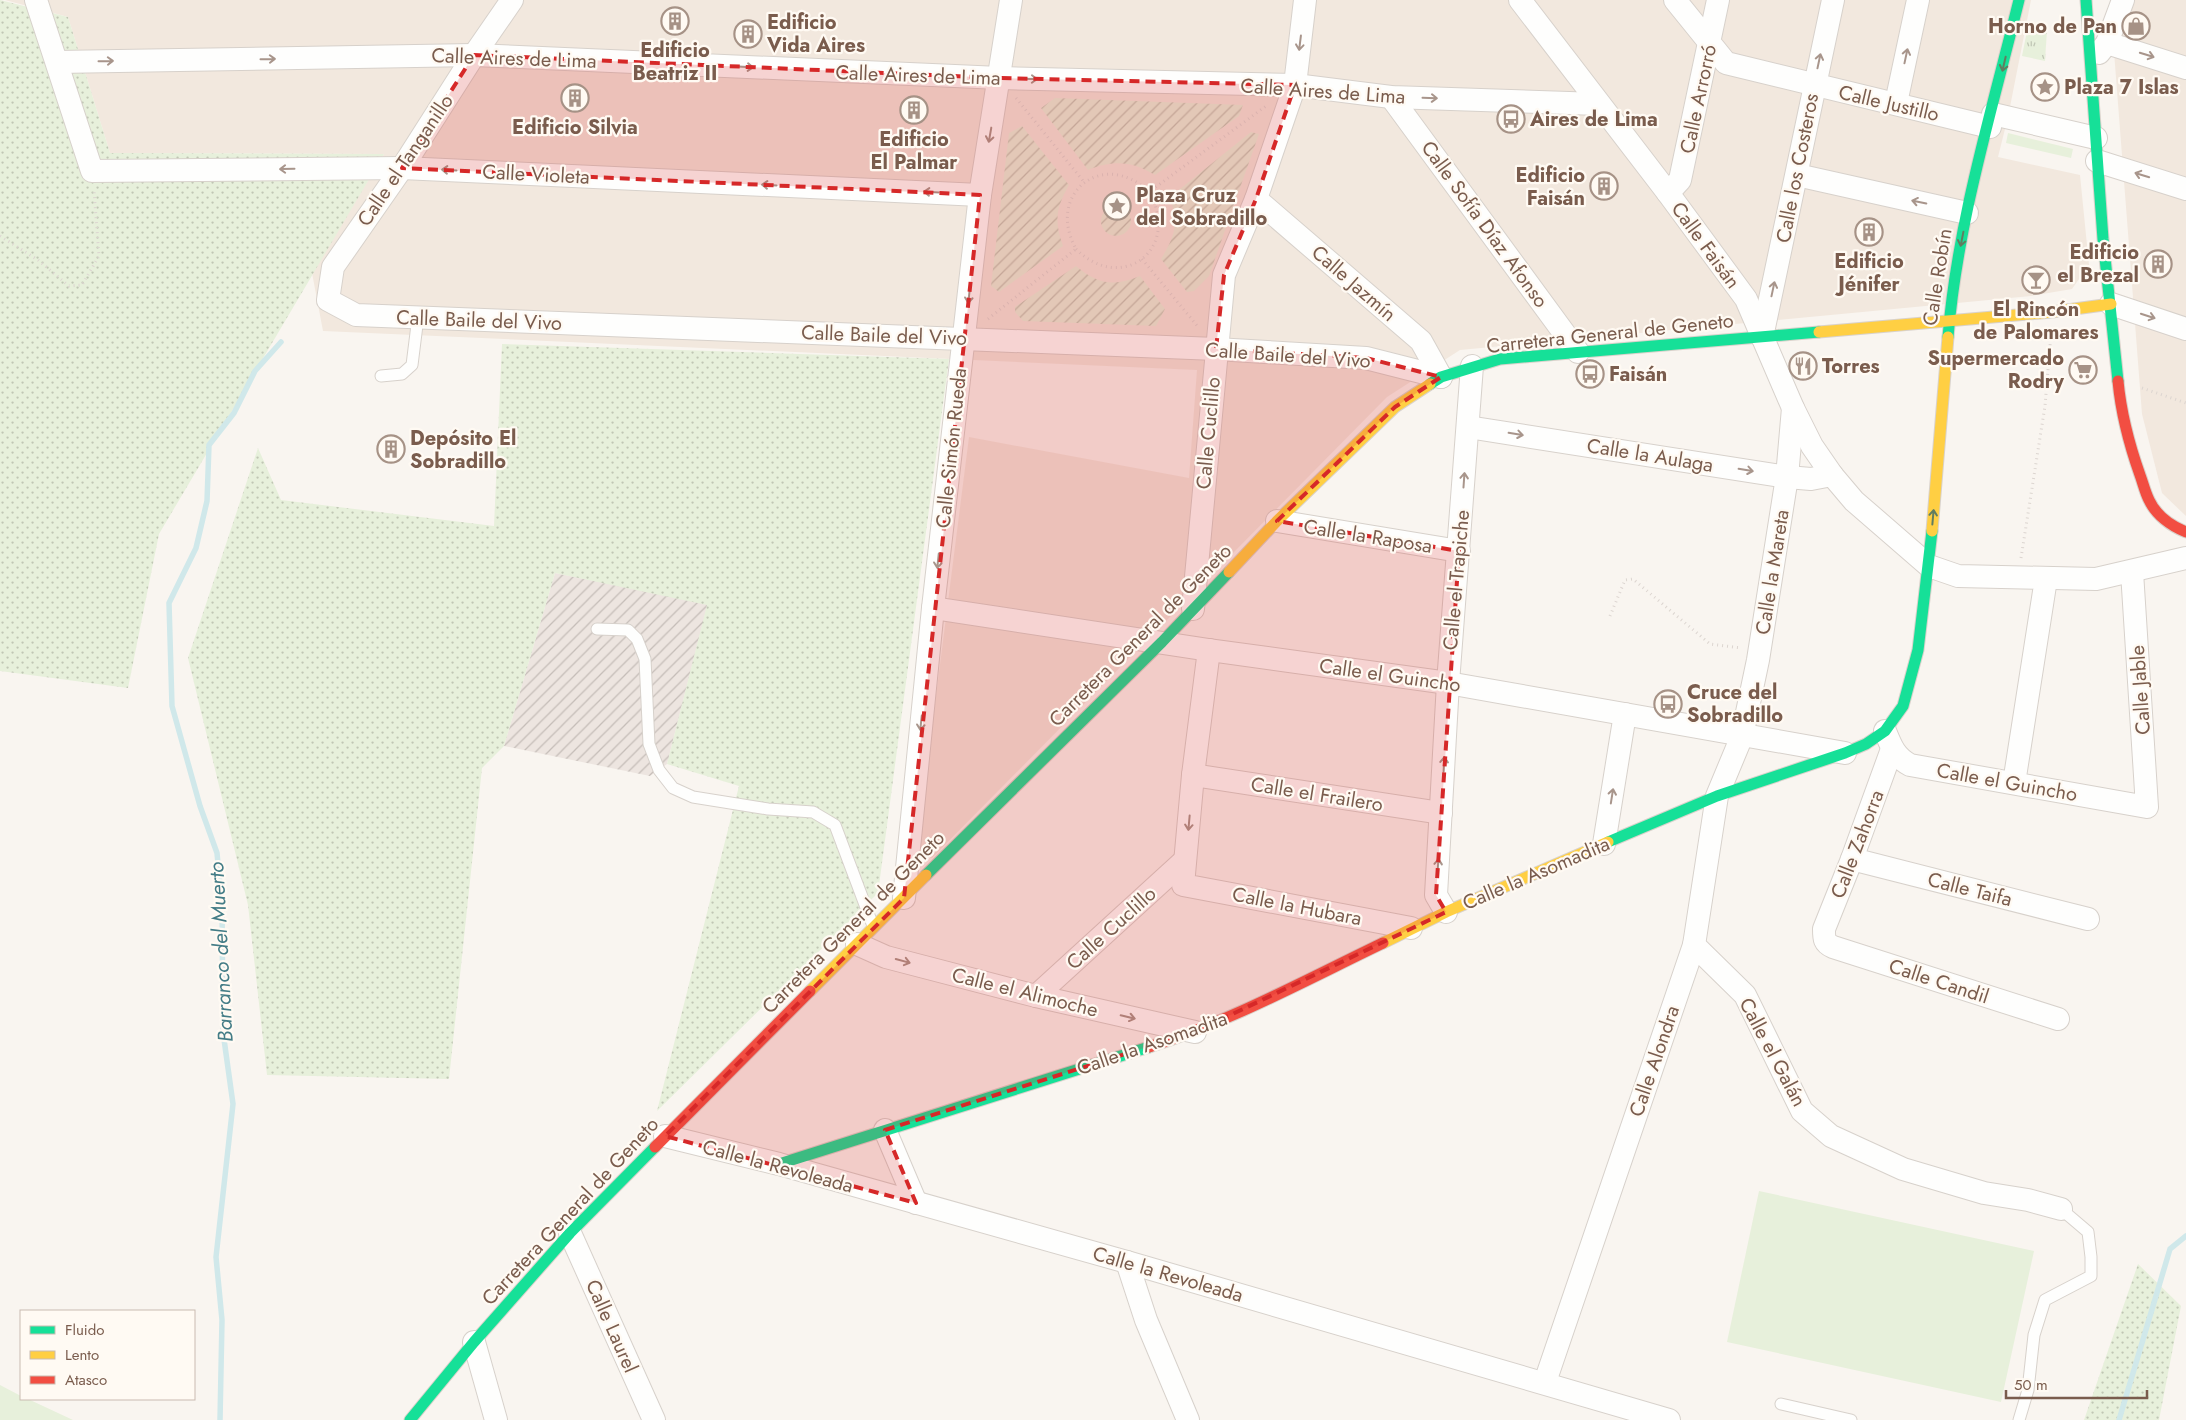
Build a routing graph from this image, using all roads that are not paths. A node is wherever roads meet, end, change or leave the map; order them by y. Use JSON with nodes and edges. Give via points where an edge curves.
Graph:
{"nodes":[{"id":1,"x":36,"y":0,"type":"edge"},
{"id":2,"x":512,"y":0,"type":"edge"},
{"id":3,"x":1011,"y":0,"type":"edge"},
{"id":4,"x":1305,"y":0,"type":"edge"},
{"id":5,"x":1520,"y":0,"type":"edge"},
{"id":6,"x":1676,"y":0,"type":"edge"},
{"id":7,"x":1718,"y":0,"type":"edge"},
{"id":8,"x":1833,"y":0,"type":"edge"},
{"id":9,"x":1918,"y":0,"type":"edge"},
{"id":10,"x":2019,"y":0,"type":"edge"},
{"id":11,"x":2086,"y":0,"type":"edge"},
{"id":12,"x":2123,"y":0,"type":"edge"},
{"id":13,"x":2107,"y":43,"type":"junction"},
{"id":14,"x":1710,"y":44,"type":"junction"},
{"id":15,"x":474,"y":55,"type":"junction"},
{"id":16,"x":57,"y":62,"type":"junction"},
{"id":17,"x":2090,"y":64,"type":"junction"},
{"id":18,"x":2186,"y":68,"type":"edge"},
{"id":19,"x":1000,"y":78,"type":"junction"},
{"id":20,"x":1294,"y":85,"type":"junction"},
{"id":21,"x":1814,"y":85,"type":"junction"},
{"id":22,"x":1391,"y":96,"type":"junction"},
{"id":23,"x":1896,"y":103,"type":"junction"},
{"id":24,"x":1599,"y":104,"type":"junction"},
{"id":25,"x":1991,"y":120,"type":"junction"},
{"id":26,"x":2096,"y":138,"type":"junction"},
{"id":27,"x":2098,"y":161,"type":"junction"},
{"id":28,"x":402,"y":168,"type":"junction"},
{"id":29,"x":1797,"y":175,"type":"junction"},
{"id":30,"x":2186,"y":189,"type":"edge"},
{"id":31,"x":1668,"y":193,"type":"junction"},
{"id":32,"x":980,"y":194,"type":"junction"},
{"id":33,"x":1256,"y":199,"type":"junction"},
{"id":34,"x":1967,"y":213,"type":"junction"},
{"id":35,"x":328,"y":300,"type":"joint"},
{"id":36,"x":2111,"y":304,"type":"junction"},
{"id":37,"x":418,"y":317,"type":"junction"},
{"id":38,"x":1948,"y":320,"type":"junction"},
{"id":39,"x":2186,"y":328,"type":"edge"},
{"id":40,"x":965,"y":332,"type":"junction"},
{"id":41,"x":1762,"y":337,"type":"junction"},
{"id":42,"x":1216,"y":349,"type":"junction"},
{"id":43,"x":1578,"y":352,"type":"junction"},
{"id":44,"x":1472,"y":366,"type":"junction"},
{"id":45,"x":382,"y":376,"type":"dead end"},
{"id":46,"x":1441,"y":377,"type":"junction"},
{"id":47,"x":1793,"y":408,"type":"junction"},
{"id":48,"x":1468,"y":426,"type":"junction"},
{"id":49,"x":1832,"y":475,"type":"junction"},
{"id":50,"x":1787,"y":476,"type":"junction"},
{"id":51,"x":1277,"y":522,"type":"junction"},
{"id":52,"x":2186,"y":532,"type":"edge"},
{"id":53,"x":1459,"y":550,"type":"junction"},
{"id":54,"x":2186,"y":558,"type":"edge"},
{"id":55,"x":1929,"y":566,"type":"junction"},
{"id":56,"x":2132,"y":572,"type":"junction"},
{"id":57,"x":2046,"y":579,"type":"junction"},
{"id":58,"x":933,"y":608,"type":"junction"},
{"id":59,"x":1193,"y":609,"type":"junction"},
{"id":60,"x":597,"y":629,"type":"dead end"},
{"id":61,"x":1162,"y":642,"type":"junction"},
{"id":62,"x":1210,"y":650,"type":"junction"},
{"id":63,"x":1448,"y":683,"type":"junction"},
{"id":64,"x":1624,"y":714,"type":"junction"},
{"id":65,"x":1742,"y":736,"type":"junction"},
{"id":66,"x":1889,"y":740,"type":"junction"},
{"id":67,"x":1845,"y":753,"type":"junction"},
{"id":68,"x":1193,"y":775,"type":"junction"},
{"id":69,"x":2014,"y":783,"type":"junction"},
{"id":70,"x":1717,"y":796,"type":"junction"},
{"id":71,"x":2147,"y":807,"type":"joint"},
{"id":72,"x":1441,"y":812,"type":"junction"},
{"id":73,"x":1604,"y":844,"type":"junction"},
{"id":74,"x":1852,"y":859,"type":"junction"},
{"id":75,"x":1185,"y":860,"type":"junction"},
{"id":76,"x":1183,"y":885,"type":"joint"},
{"id":77,"x":904,"y":898,"type":"junction"},
{"id":78,"x":1446,"y":912,"type":"junction"},
{"id":79,"x":2088,"y":919,"type":"dead end"},
{"id":80,"x":874,"y":928,"type":"junction"},
{"id":81,"x":1411,"y":928,"type":"junction"},
{"id":82,"x":1824,"y":938,"type":"joint"},
{"id":83,"x":858,"y":944,"type":"junction"},
{"id":84,"x":1694,"y":945,"type":"junction"},
{"id":85,"x":1036,"y":996,"type":"junction"},
{"id":86,"x":2058,"y":1019,"type":"dead end"},
{"id":87,"x":1195,"y":1032,"type":"junction"},
{"id":88,"x":885,"y":1130,"type":"junction"},
{"id":89,"x":665,"y":1136,"type":"junction"},
{"id":90,"x":779,"y":1164,"type":"junction"},
{"id":91,"x":916,"y":1203,"type":"junction"},
{"id":92,"x":2061,"y":1209,"type":"joint"},
{"id":93,"x":570,"y":1233,"type":"junction"},
{"id":94,"x":1128,"y":1262,"type":"junction"},
{"id":95,"x":474,"y":1342,"type":"junction"},
{"id":96,"x":1545,"y":1382,"type":"junction"},
{"id":97,"x":1781,"y":1404,"type":"dead end"},
{"id":98,"x":410,"y":1420,"type":"edge"},
{"id":99,"x":496,"y":1420,"type":"edge"},
{"id":100,"x":654,"y":1420,"type":"edge"},
{"id":101,"x":1188,"y":1420,"type":"edge"},
{"id":102,"x":1669,"y":1420,"type":"edge"},
{"id":103,"x":1851,"y":1420,"type":"edge"},
{"id":104,"x":2019,"y":1420,"type":"edge"}],
"edges":[{"from":1,"to":16,"type":"street"},
{"from":2,"to":15,"type":"street","name":"Calle el Tanganillo"},
{"from":3,"to":19,"type":"street","name":"Calle Simón Rueda"},
{"from":4,"to":20,"type":"street","name":"Calle Cuclillo","one_way":true},
{"from":5,"to":24,"type":"street","name":"Calle Faisán"},
{"from":6,"to":14,"type":"street","name":"Calle Justillo"},
{"from":7,"to":14,"type":"street","name":"Calle Arrorró"},
{"from":21,"to":8,"type":"street","name":"Calle los Costeros","one_way":true},
{"from":23,"to":9,"type":"street","one_way":true},
{"from":10,"to":25,"type":"main road","name":"Calle Robín","one_way":true},
{"from":11,"to":17,"type":"main road"},
{"from":12,"to":13,"type":"street"},
{"from":13,"to":17,"type":"street"},
{"from":13,"to":18,"type":"street","one_way":true},
{"from":14,"to":21,"type":"street","name":"Calle Justillo","via":[[1726,63]]},
{"from":14,"to":31,"type":"street","name":"Calle Arrorró","via":[[1680,180]]},
{"from":16,"to":15,"type":"street","name":"Calle Aires de Lima","one_way":true},
{"from":15,"to":19,"type":"street","name":"Calle Aires de Lima","one_way":true},
{"from":15,"to":28,"type":"street","name":"Calle el Tanganillo"},
{"from":28,"to":16,"type":"street","name":"Calle Violeta","one_way":true,"via":[[92,171]]},
{"from":17,"to":26,"type":"main road"},
{"from":19,"to":20,"type":"street","name":"Calle Aires de Lima","one_way":true},
{"from":19,"to":32,"type":"street","name":"Calle Simón Rueda","one_way":true},
{"from":20,"to":22,"type":"street","name":"Calle Aires de Lima"},
{"from":20,"to":33,"type":"street","name":"Calle Cuclillo"},
{"from":21,"to":23,"type":"street","name":"Calle Justillo"},
{"from":21,"to":29,"type":"street","name":"Calle los Costeros"},
{"from":22,"to":24,"type":"street","name":"Calle Aires de Lima","one_way":true},
{"from":22,"to":43,"type":"street","name":"Calle Sofía Díaz Afonso"},
{"from":23,"to":25,"type":"street","name":"Calle Justillo"},
{"from":24,"to":31,"type":"street","name":"Calle Faisán"},
{"from":25,"to":26,"type":"street","name":"Calle Justillo"},
{"from":25,"to":34,"type":"main road","name":"Calle Robín"},
{"from":26,"to":27,"type":"main road"},
{"from":30,"to":27,"type":"street","one_way":true},
{"from":27,"to":36,"type":"main road"},
{"from":32,"to":28,"type":"street","name":"Calle Violeta","one_way":true},
{"from":28,"to":35,"type":"street","name":"Calle el Tanganillo","via":[[333,266]]},
{"from":34,"to":29,"type":"street","one_way":true},
{"from":41,"to":29,"type":"street","name":"Calle los Costeros","one_way":true},
{"from":31,"to":41,"type":"street","name":"Calle Faisán","via":[[1746,299]]},
{"from":32,"to":40,"type":"street","name":"Calle Simón Rueda","one_way":true},
{"from":33,"to":42,"type":"street","name":"Calle Cuclillo","via":[[1224,275]]},
{"from":33,"to":46,"type":"street","name":"Calle Jazmín","via":[[1421,341]]},
{"from":34,"to":38,"type":"main road","name":"Calle Robín","one_way":true},
{"from":35,"to":37,"type":"street","name":"Calle Baile del Vivo","via":[[356,315]]},
{"from":36,"to":38,"type":"main road","name":"Carretera General de Geneto"},
{"from":36,"to":39,"type":"street","one_way":true},
{"from":36,"to":52,"type":"main road","via":[[2120,404],[2130,446],[2149,501],[2162,517]]},
{"from":37,"to":40,"type":"street","name":"Calle Baile del Vivo"},
{"from":37,"to":45,"type":"lane","via":[[412,365],[402,374]]},
{"from":38,"to":41,"type":"main road","name":"Carretera General de Geneto"},
{"from":55,"to":38,"type":"main road","name":"Calle Robín","one_way":true},
{"from":40,"to":42,"type":"street","name":"Calle Baile del Vivo"},
{"from":40,"to":58,"type":"street","name":"Calle Simón Rueda","one_way":true},
{"from":41,"to":43,"type":"main road","name":"Carretera General de Geneto"},
{"from":41,"to":47,"type":"street","name":"Calle Faisán"},
{"from":42,"to":46,"type":"street","name":"Calle Baile del Vivo","via":[[1366,358]]},
{"from":42,"to":59,"type":"street","name":"Calle Cuclillo"},
{"from":43,"to":44,"type":"main road","name":"Carretera General de Geneto","via":[[1500,359]]},
{"from":44,"to":46,"type":"main road","name":"Carretera General de Geneto"},
{"from":44,"to":48,"type":"street","name":"Calle el Trapiche"},
{"from":46,"to":51,"type":"main road","name":"Carretera General de Geneto","via":[[1395,407]]},
{"from":47,"to":49,"type":"street","name":"Calle Faisán","via":[[1812,446]]},
{"from":47,"to":50,"type":"street","name":"Calle la Mareta"},
{"from":48,"to":50,"type":"street","name":"Calle la Aulaga","one_way":true},
{"from":53,"to":48,"type":"street","name":"Calle el Trapiche","one_way":true},
{"from":49,"to":50,"type":"street","name":"Calle la Aulaga","via":[[1811,479]]},
{"from":49,"to":55,"type":"street","name":"Calle Faisán","via":[[1854,501]]},
{"from":50,"to":65,"type":"street","name":"Calle la Mareta"},
{"from":51,"to":53,"type":"street","name":"Calle la Raposa"},
{"from":51,"to":59,"type":"main road","name":"Carretera General de Geneto"},
{"from":53,"to":63,"type":"street","name":"Calle el Trapiche"},
{"from":54,"to":56,"type":"street"},
{"from":55,"to":57,"type":"street","via":[[1958,576]]},
{"from":55,"to":66,"type":"main road","name":"Calle la Asomadita","via":[[1918,650],[1903,706]]},
{"from":56,"to":57,"type":"street","via":[[2096,579]]},
{"from":56,"to":71,"type":"street","name":"Calle Jable"},
{"from":57,"to":69,"type":"street"},
{"from":58,"to":61,"type":"street","name":"Calle el Guincho"},
{"from":58,"to":77,"type":"street","name":"Calle Simón Rueda","one_way":true},
{"from":59,"to":61,"type":"main road","name":"Carretera General de Geneto"},
{"from":60,"to":80,"type":"lane","via":[[628,630],[638,639],[646,660],[649,744],[658,770],[673,788],[693,797],[768,809],[813,812],[836,825]]},
{"from":61,"to":62,"type":"street","name":"Calle el Guincho"},
{"from":61,"to":77,"type":"main road","name":"Carretera General de Geneto"},
{"from":62,"to":63,"type":"street","name":"Calle el Guincho"},
{"from":62,"to":68,"type":"street","name":"Calle Cuclillo"},
{"from":63,"to":64,"type":"street","name":"Calle el Guincho"},
{"from":72,"to":63,"type":"street","name":"Calle el Trapiche","one_way":true},
{"from":64,"to":65,"type":"street","name":"Calle el Guincho"},
{"from":73,"to":64,"type":"street","one_way":true},
{"from":65,"to":67,"type":"street","name":"Calle el Guincho"},
{"from":65,"to":70,"type":"street","name":"Calle Alondra"},
{"from":66,"to":67,"type":"main road","name":"Calle la Asomadita","via":[[1866,744]]},
{"from":66,"to":69,"type":"street","name":"Calle el Guincho","via":[[1900,760],[1910,766]]},
{"from":66,"to":74,"type":"street","name":"Calle Zahorra"},
{"from":67,"to":70,"type":"main road","name":"Calle la Asomadita"},
{"from":68,"to":72,"type":"street","name":"Calle el Frailero"},
{"from":68,"to":75,"type":"street","name":"Calle Cuclillo","one_way":true},
{"from":69,"to":71,"type":"street","name":"Calle el Guincho"},
{"from":70,"to":73,"type":"main road","name":"Calle la Asomadita"},
{"from":70,"to":84,"type":"street","name":"Calle Alondra"},
{"from":78,"to":72,"type":"street","name":"Calle el Trapiche","one_way":true,"via":[[1436,895]]},
{"from":73,"to":78,"type":"main road","name":"Calle la Asomadita"},
{"from":74,"to":79,"type":"street","name":"Calle Taifa"},
{"from":74,"to":82,"type":"street","name":"Calle Zahorra","via":[[1824,929]]},
{"from":75,"to":76,"type":"street","name":"Calle Cuclillo"},
{"from":75,"to":85,"type":"street","name":"Calle Cuclillo"},
{"from":76,"to":81,"type":"street","name":"Calle la Hubara"},
{"from":77,"to":80,"type":"main road","name":"Carretera General de Geneto"},
{"from":78,"to":81,"type":"main road","name":"Calle la Asomadita"},
{"from":80,"to":83,"type":"main road","name":"Carretera General de Geneto"},
{"from":81,"to":87,"type":"main road","name":"Calle la Asomadita"},
{"from":82,"to":86,"type":"street","name":"Calle Candil","via":[[1834,947]]},
{"from":83,"to":85,"type":"street","name":"Calle el Alimoche","one_way":true,"via":[[886,957]]},
{"from":83,"to":89,"type":"main road","name":"Carretera General de Geneto"},
{"from":84,"to":92,"type":"street","name":"Calle el Galán","via":[[1745,995],[1802,1111],[1831,1136],[1903,1169]]},
{"from":84,"to":96,"type":"street","name":"Calle Alondra"},
{"from":85,"to":87,"type":"street","name":"Calle el Alimoche","one_way":true},
{"from":87,"to":88,"type":"main road","name":"Calle la Asomadita"},
{"from":88,"to":90,"type":"main road","name":"Calle la Asomadita"},
{"from":88,"to":91,"type":"street"},
{"from":89,"to":90,"type":"street","name":"Calle la Revoleada"},
{"from":89,"to":93,"type":"main road","name":"Carretera General de Geneto"},
{"from":90,"to":91,"type":"street","name":"Calle la Revoleada"},
{"from":91,"to":94,"type":"street","name":"Calle la Revoleada"},
{"from":92,"to":104,"type":"lane","via":[[2088,1232],[2091,1276],[2046,1300],[2034,1335],[2028,1390]]},
{"from":93,"to":95,"type":"main road","name":"Carretera General de Geneto"},
{"from":93,"to":100,"type":"street","name":"Calle Laurel"},
{"from":94,"to":96,"type":"street","name":"Calle la Revoleada"},
{"from":94,"to":101,"type":"street","via":[[1146,1320]]},
{"from":95,"to":98,"type":"main road","name":"Carretera General de Geneto"},
{"from":95,"to":99,"type":"street"},
{"from":96,"to":102,"type":"street","name":"Calle la Revoleada"},
{"from":97,"to":103,"type":"lane"}]}
